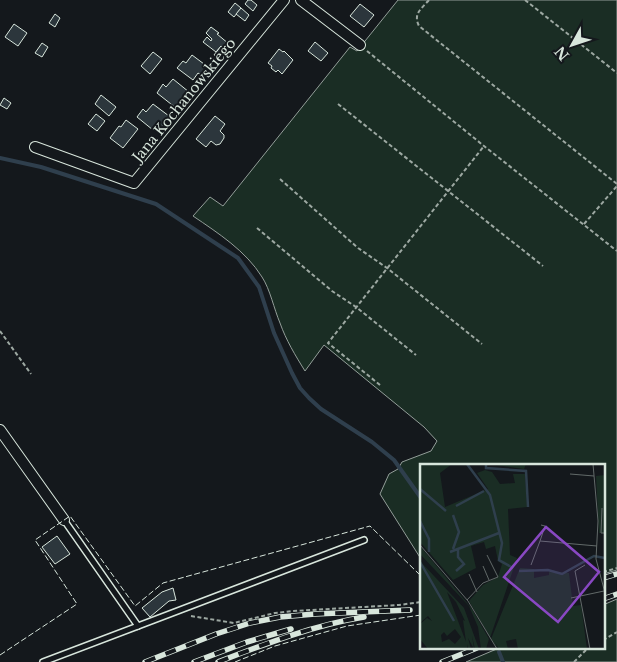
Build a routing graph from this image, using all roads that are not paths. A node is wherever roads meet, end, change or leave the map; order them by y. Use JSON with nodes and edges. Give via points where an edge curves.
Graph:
{"nodes":[{"id":1,"x":284,"y":0,"type":"edge"},
{"id":2,"x":301,"y":0,"type":"edge"},
{"id":3,"x":360,"y":46,"type":"road end"},
{"id":4,"x":35,"y":147,"type":"dead end"},
{"id":5,"x":0,"y":430,"type":"edge"},
{"id":6,"x":64,"y":520,"type":"joint"},
{"id":7,"x":364,"y":540,"type":"dead end"},
{"id":8,"x":138,"y":626,"type":"junction"},
{"id":9,"x":43,"y":662,"type":"edge"}],
"edges":[{"from":1,"to":4,"type":"street","name":"Jana Kochanowskiego","via":[[134,183]]},
{"from":2,"to":3,"type":"street"},
{"from":5,"to":6,"type":"street"},
{"from":6,"to":8,"type":"lane"},
{"from":7,"to":8,"type":"lane"},
{"from":8,"to":9,"type":"lane"}]}
